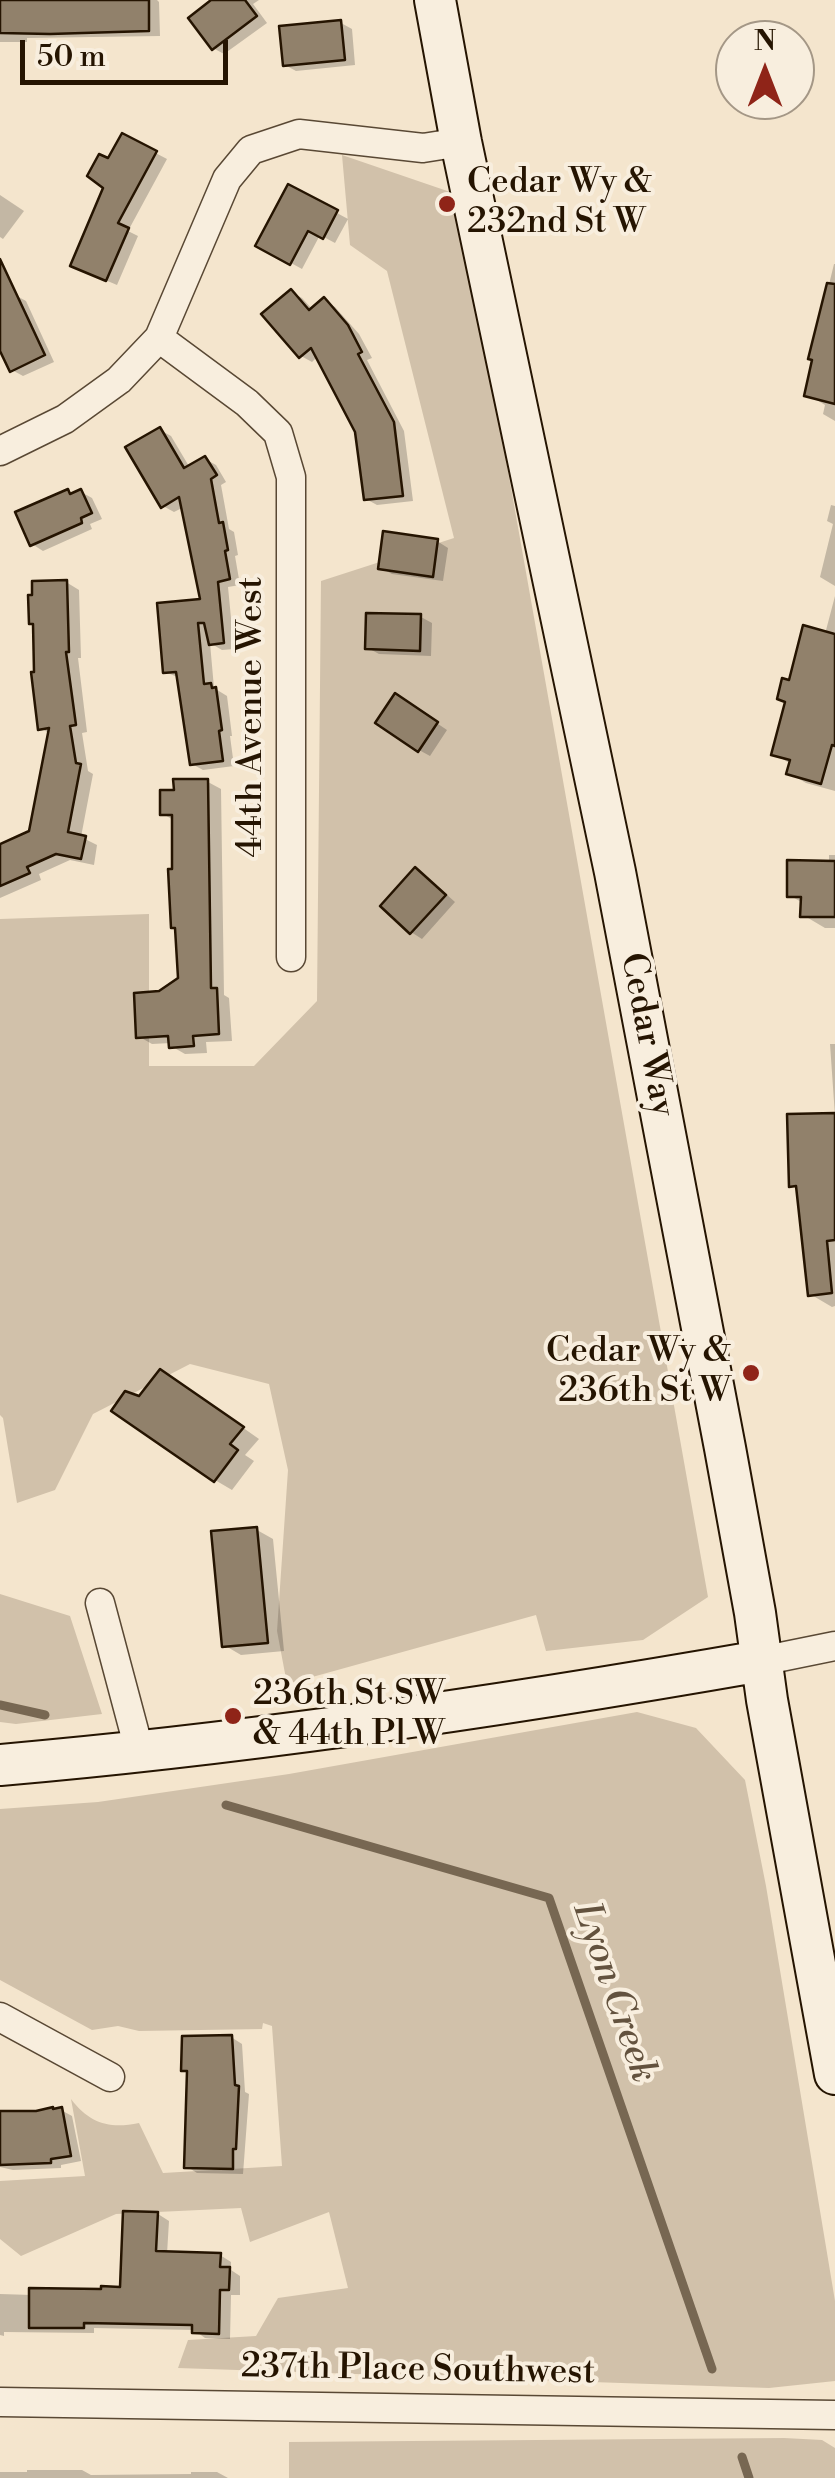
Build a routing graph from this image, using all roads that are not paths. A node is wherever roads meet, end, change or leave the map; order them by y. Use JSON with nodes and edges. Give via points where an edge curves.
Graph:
{"nodes":[{"id":1,"x":434,"y":0,"type":"edge"},
{"id":2,"x":461,"y":142,"type":"junction"},
{"id":3,"x":160,"y":338,"type":"junction"},
{"id":4,"x":0,"y":451,"type":"edge"},
{"id":5,"x":291,"y":958,"type":"dead end"},
{"id":6,"x":100,"y":1603,"type":"dead end"},
{"id":7,"x":835,"y":1646,"type":"edge"},
{"id":8,"x":761,"y":1661,"type":"junction"},
{"id":9,"x":140,"y":1753,"type":"junction"},
{"id":10,"x":0,"y":1765,"type":"edge"},
{"id":11,"x":0,"y":2018,"type":"edge"},
{"id":12,"x":835,"y":2074,"type":"edge"},
{"id":13,"x":110,"y":2077,"type":"dead end"},
{"id":14,"x":0,"y":2402,"type":"edge"},
{"id":15,"x":835,"y":2415,"type":"edge"}],
"edges":[{"from":1,"to":2,"type":"main road","name":"Cedar Way"},
{"from":2,"to":3,"type":"street","via":[[422,148],[299,134],[251,150],[227,179]]},
{"from":2,"to":8,"type":"main road","name":"Cedar Way","via":[[614,872]]},
{"from":3,"to":4,"type":"street","via":[[119,380],[65,419]]},
{"from":3,"to":5,"type":"street","name":"44th Avenue West","via":[[278,433],[290,477]]},
{"from":6,"to":9,"type":"street"},
{"from":7,"to":8,"type":"street"},
{"from":8,"to":9,"type":"main road","via":[[441,1714]]},
{"from":8,"to":12,"type":"main road","name":"Cedar Way"},
{"from":9,"to":10,"type":"main road"},
{"from":11,"to":13,"type":"street"},
{"from":14,"to":15,"type":"street","name":"237th Place Southwest"}]}
